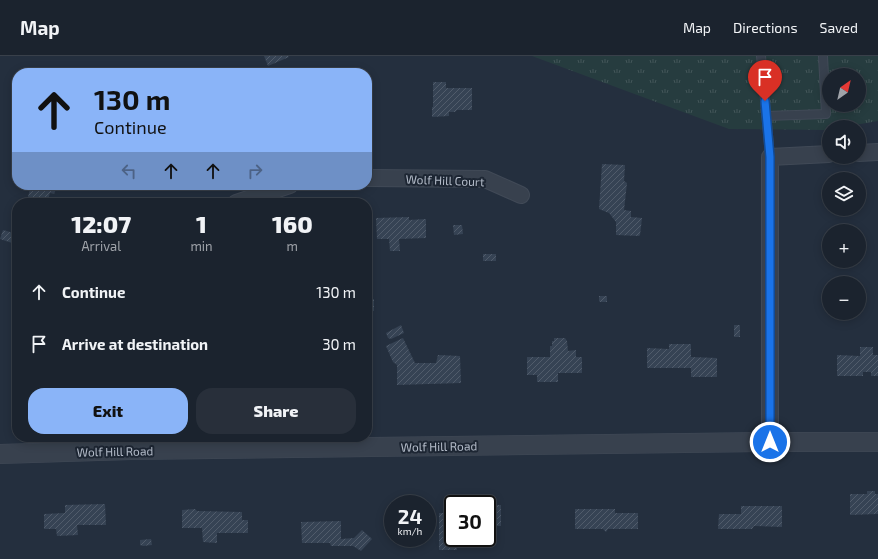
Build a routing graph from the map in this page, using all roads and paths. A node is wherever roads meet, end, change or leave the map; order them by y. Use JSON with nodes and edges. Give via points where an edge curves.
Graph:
{"nodes":[{"id":1,"x":761,"y":56,"type":"edge"},
{"id":2,"x":823,"y":56,"type":"edge"},
{"id":3,"x":766,"y":116,"type":"junction"},
{"id":4,"x":878,"y":152,"type":"edge"},
{"id":5,"x":866,"y":153,"type":"edge"},
{"id":6,"x":822,"y":154,"type":"edge"},
{"id":7,"x":770,"y":157,"type":"junction"},
{"id":8,"x":372,"y":178,"type":"edge"},
{"id":9,"x":275,"y":190,"type":"edge"},
{"id":10,"x":521,"y":195,"type":"dead end"},
{"id":11,"x":251,"y":198,"type":"edge"},
{"id":12,"x":770,"y":442,"type":"junction"},
{"id":13,"x":878,"y":442,"type":"edge"},
{"id":14,"x":131,"y":444,"type":"edge"},
{"id":15,"x":0,"y":454,"type":"edge"}],
"edges":[{"from":1,"to":3,"type":"lane"},
{"from":2,"to":3,"type":"lane","via":[[826,114]]},
{"from":3,"to":7,"type":"lane"},
{"from":4,"to":5,"type":"street"},
{"from":6,"to":7,"type":"street"},
{"from":7,"to":12,"type":"street"},
{"from":8,"to":10,"type":"street","name":"Wolf Hill Court","via":[[485,179]]},
{"from":9,"to":11,"type":"street"},
{"from":12,"to":13,"type":"street","name":"Wolf Hill Road"},
{"from":12,"to":14,"type":"street","name":"Wolf Hill Road"},
{"from":14,"to":15,"type":"street","name":"Wolf Hill Road"}]}
